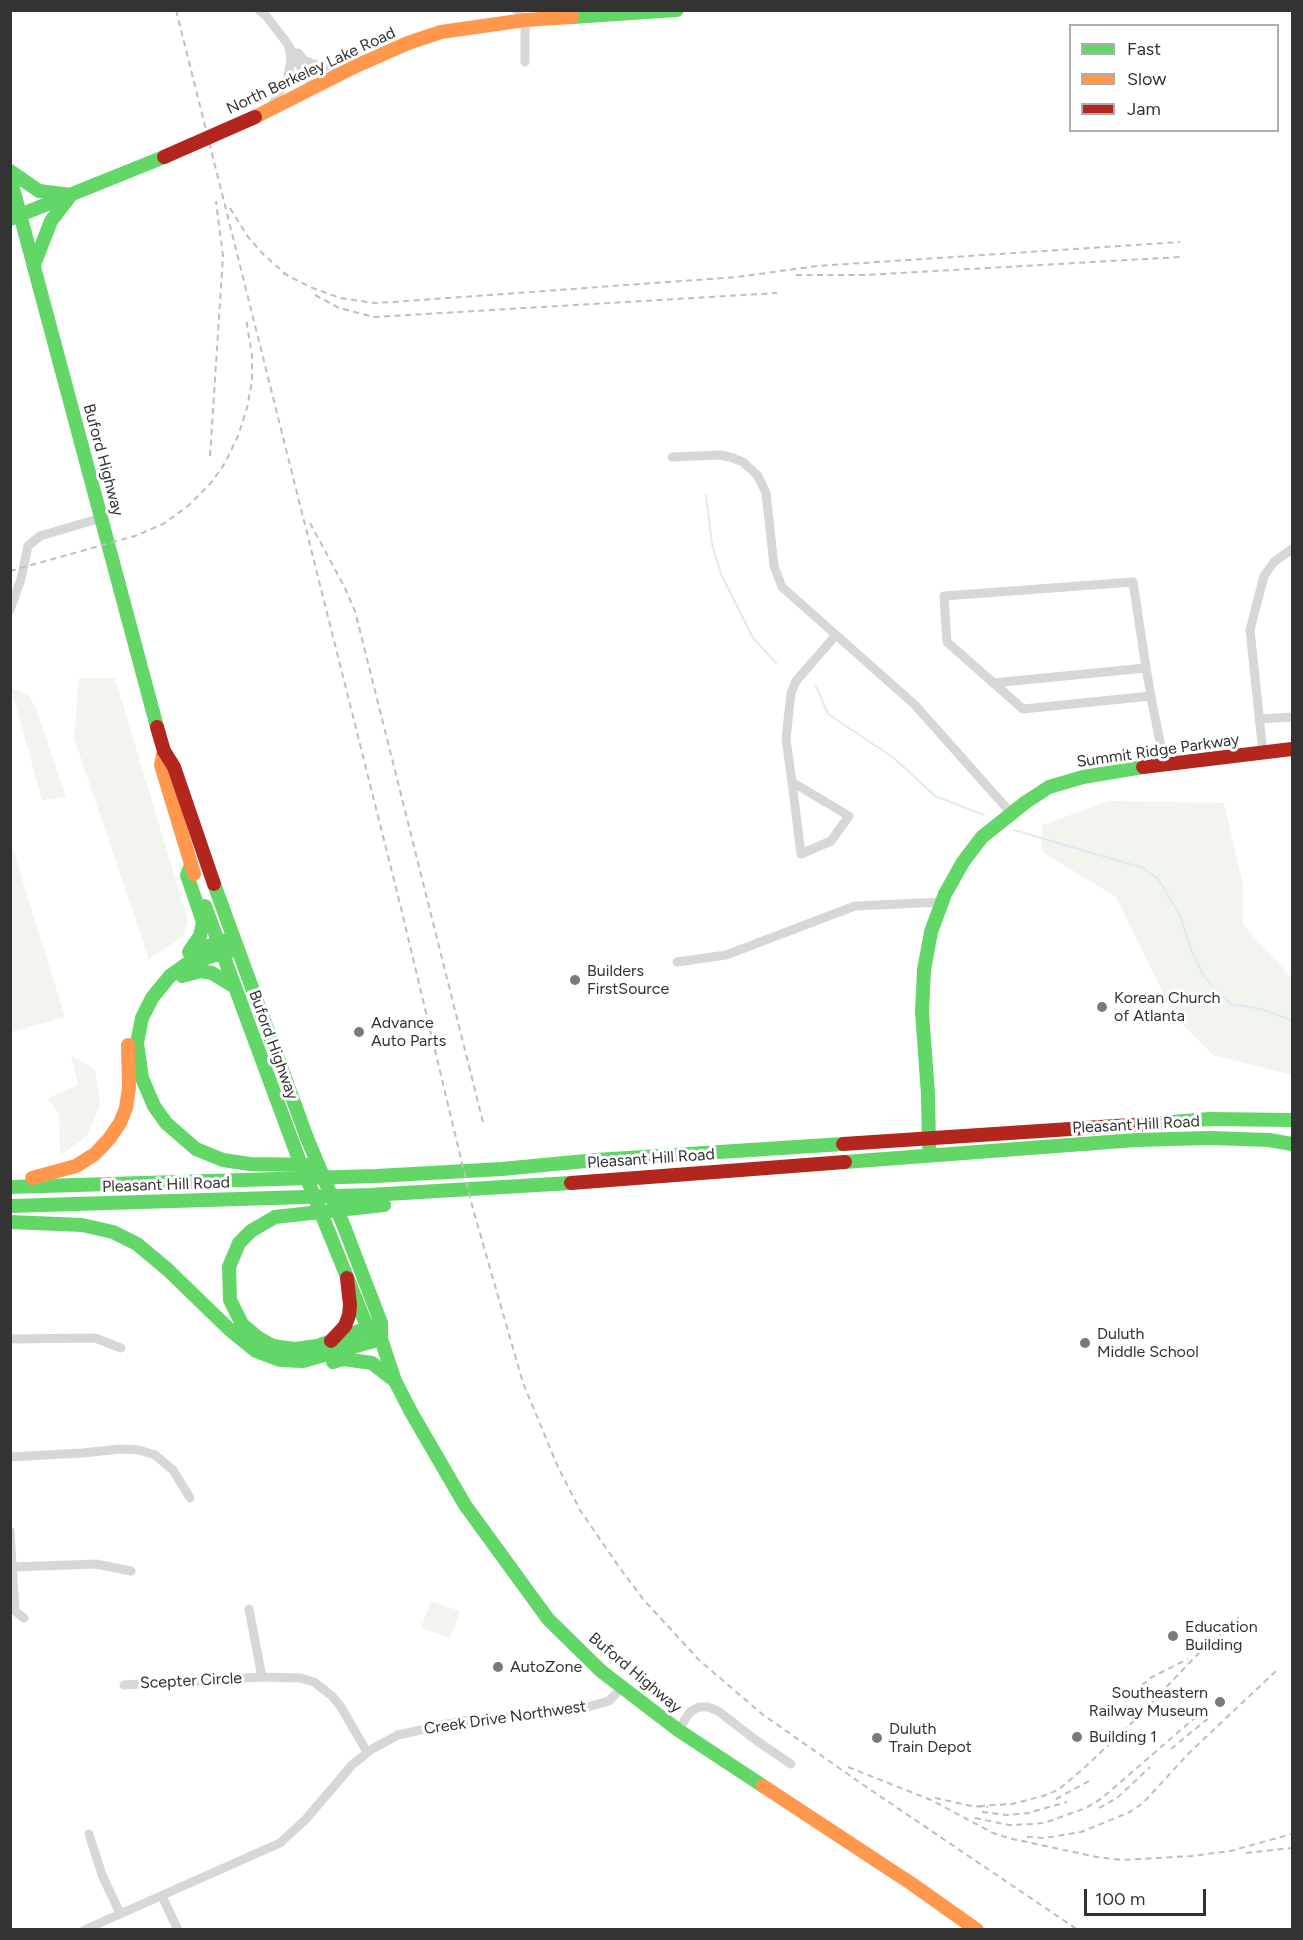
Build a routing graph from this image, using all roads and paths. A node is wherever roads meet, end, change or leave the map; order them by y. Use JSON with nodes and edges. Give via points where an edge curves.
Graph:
{"nodes":[{"id":1,"x":259,"y":10,"type":"edge"},
{"id":2,"x":677,"y":10,"type":"edge"},
{"id":3,"x":521,"y":15,"type":"edge"},
{"id":4,"x":287,"y":43,"type":"junction"},
{"id":5,"x":525,"y":62,"type":"dead end"},
{"id":6,"x":356,"y":66,"type":"junction"},
{"id":7,"x":313,"y":89,"type":"junction"},
{"id":8,"x":269,"y":111,"type":"junction"},
{"id":9,"x":10,"y":171,"type":"edge"},
{"id":10,"x":10,"y":177,"type":"edge"},
{"id":11,"x":71,"y":195,"type":"junction"},
{"id":12,"x":16,"y":217,"type":"edge"},
{"id":13,"x":34,"y":265,"type":"junction"},
{"id":14,"x":672,"y":457,"type":"dead end"},
{"id":15,"x":101,"y":518,"type":"junction"},
{"id":16,"x":1293,"y":549,"type":"edge"},
{"id":17,"x":10,"y":610,"type":"edge"},
{"id":18,"x":836,"y":635,"type":"junction"},
{"id":19,"x":1146,"y":668,"type":"junction"},
{"id":20,"x":993,"y":683,"type":"junction"},
{"id":21,"x":1151,"y":696,"type":"junction"},
{"id":22,"x":1293,"y":717,"type":"edge"},
{"id":23,"x":1259,"y":719,"type":"junction"},
{"id":24,"x":1293,"y":749,"type":"edge"},
{"id":25,"x":164,"y":751,"type":"junction"},
{"id":26,"x":1263,"y":753,"type":"junction"},
{"id":27,"x":1165,"y":765,"type":"junction"},
{"id":28,"x":792,"y":782,"type":"junction"},
{"id":29,"x":1011,"y":813,"type":"junction"},
{"id":30,"x":191,"y":865,"type":"junction"},
{"id":31,"x":942,"y":902,"type":"junction"},
{"id":32,"x":235,"y":944,"type":"junction"},
{"id":33,"x":220,"y":948,"type":"junction"},
{"id":34,"x":189,"y":952,"type":"junction"},
{"id":35,"x":677,"y":962,"type":"dead end"},
{"id":36,"x":235,"y":987,"type":"junction"},
{"id":37,"x":142,"y":1078,"type":"junction"},
{"id":38,"x":1293,"y":1120,"type":"edge"},
{"id":39,"x":929,"y":1139,"type":"junction"},
{"id":40,"x":1293,"y":1144,"type":"edge"},
{"id":41,"x":929,"y":1155,"type":"junction"},
{"id":42,"x":502,"y":1169,"type":"junction"},
{"id":43,"x":10,"y":1185,"type":"edge"},
{"id":44,"x":547,"y":1185,"type":"junction"},
{"id":45,"x":10,"y":1206,"type":"edge"},
{"id":46,"x":10,"y":1222,"type":"edge"},
{"id":47,"x":167,"y":1269,"type":"junction"},
{"id":48,"x":347,"y":1278,"type":"junction"},
{"id":49,"x":381,"y":1323,"type":"junction"},
{"id":50,"x":368,"y":1329,"type":"junction"},
{"id":51,"x":10,"y":1339,"type":"edge"},
{"id":52,"x":381,"y":1339,"type":"junction"},
{"id":53,"x":331,"y":1341,"type":"junction"},
{"id":54,"x":121,"y":1348,"type":"dead end"},
{"id":55,"x":395,"y":1381,"type":"junction"},
{"id":56,"x":10,"y":1457,"type":"edge"},
{"id":57,"x":190,"y":1498,"type":"dead end"},
{"id":58,"x":10,"y":1531,"type":"edge"},
{"id":59,"x":12,"y":1567,"type":"junction"},
{"id":60,"x":131,"y":1570,"type":"dead end"},
{"id":61,"x":249,"y":1609,"type":"dead end"},
{"id":62,"x":24,"y":1618,"type":"dead end"},
{"id":63,"x":262,"y":1677,"type":"junction"},
{"id":64,"x":124,"y":1685,"type":"dead end"},
{"id":65,"x":622,"y":1687,"type":"junction"},
{"id":66,"x":678,"y":1730,"type":"junction"},
{"id":67,"x":367,"y":1752,"type":"junction"},
{"id":68,"x":791,"y":1764,"type":"dead end"},
{"id":69,"x":89,"y":1834,"type":"dead end"},
{"id":70,"x":162,"y":1896,"type":"junction"},
{"id":71,"x":120,"y":1913,"type":"junction"},
{"id":72,"x":84,"y":1929,"type":"edge"},
{"id":73,"x":178,"y":1929,"type":"edge"},
{"id":74,"x":977,"y":1929,"type":"edge"}],
"edges":[{"from":1,"to":4,"type":"street"},
{"from":2,"to":3,"type":"main road","name":"North Berkeley Lake Road"},
{"from":3,"to":5,"type":"street"},
{"from":3,"to":6,"type":"main road","name":"North Berkeley Lake Road","via":[[441,32]]},
{"from":4,"to":6,"type":"street","via":[[305,61],[320,66]]},
{"from":4,"to":7,"type":"street"},
{"from":4,"to":8,"type":"street","via":[[291,59],[288,77]]},
{"from":6,"to":7,"type":"main road","name":"North Berkeley Lake Road"},
{"from":7,"to":8,"type":"main road","name":"North Berkeley Lake Road"},
{"from":8,"to":11,"type":"main road","name":"North Berkeley Lake Road","bridge":true},
{"from":9,"to":11,"type":"main road","via":[[39,191]]},
{"from":10,"to":12,"type":"main road","name":"Buford Highway"},
{"from":11,"to":12,"type":"main road","name":"North Berkeley Lake Road"},
{"from":11,"to":13,"type":"main road","via":[[51,221]]},
{"from":12,"to":13,"type":"main road","name":"Buford Highway"},
{"from":13,"to":15,"type":"main road","name":"Buford Highway"},
{"from":14,"to":18,"type":"street","via":[[720,454],[743,462],[758,476],[766,493],[774,566],[782,587]]},
{"from":15,"to":17,"type":"street","via":[[40,536],[28,546]]},
{"from":15,"to":25,"type":"main road","name":"Buford Highway"},
{"from":16,"to":23,"type":"street","via":[[1274,562],[1264,576],[1250,630]]},
{"from":18,"to":28,"type":"street","via":[[796,681],[791,693],[786,739]]},
{"from":18,"to":29,"type":"street","via":[[915,705]]},
{"from":19,"to":20,"type":"street"},
{"from":19,"to":20,"type":"street","via":[[1133,582],[944,596],[947,642]]},
{"from":19,"to":21,"type":"street"},
{"from":20,"to":21,"type":"street","via":[[1023,709]]},
{"from":21,"to":27,"type":"street"},
{"from":22,"to":23,"type":"street"},
{"from":23,"to":26,"type":"street"},
{"from":24,"to":26,"type":"main road","name":"Summit Ridge Parkway"},
{"from":25,"to":30,"type":"main road","name":"Buford Highway","via":[[161,765]]},
{"from":25,"to":32,"type":"main road","name":"Buford Highway","via":[[174,767]]},
{"from":26,"to":27,"type":"main road","name":"Summit Ridge Parkway"},
{"from":27,"to":29,"type":"main road","name":"Summit Ridge Parkway","via":[[1071,780],[1049,787]]},
{"from":28,"to":28,"type":"street","via":[[800,844],[801,854],[831,842],[849,816]]},
{"from":29,"to":31,"type":"main road","name":"Summit Ridge Parkway","via":[[982,837],[963,862]]},
{"from":30,"to":33,"type":"main road","name":"Buford Highway"},
{"from":30,"to":34,"type":"main road","via":[[187,875],[203,922],[200,936]]},
{"from":31,"to":35,"type":"street","via":[[855,906],[726,955]]},
{"from":31,"to":39,"type":"main road","name":"Summit Ridge Parkway","via":[[924,970],[922,1012]]},
{"from":32,"to":33,"type":"main road"},
{"from":32,"to":49,"type":"main road","name":"Buford Highway","bridge":true},
{"from":33,"to":34,"type":"main road"},
{"from":33,"to":36,"type":"main road","name":"Buford Highway"},
{"from":33,"to":37,"type":"main road","via":[[170,976],[152,998],[142,1018],[137,1042]]},
{"from":34,"to":43,"type":"main road","via":[[160,972],[134,1011],[128,1036],[126,1108],[109,1139],[96,1154],[76,1166]]},
{"from":36,"to":37,"type":"main road","via":[[201,971],[172,982],[156,1001],[148,1019]]},
{"from":36,"to":48,"type":"main road","name":"Buford Highway","bridge":true,"via":[[292,1144]]},
{"from":37,"to":42,"type":"main road","via":[[166,1123],[196,1149],[223,1160],[250,1164]]},
{"from":38,"to":39,"type":"main road","name":"Pleasant Hill Road","via":[[1210,1119]]},
{"from":39,"to":41,"type":"main road","name":"Summit Ridge Parkway"},
{"from":39,"to":42,"type":"main road","name":"Pleasant Hill Road"},
{"from":40,"to":41,"type":"main road","name":"Pleasant Hill Road","via":[[1209,1138],[1136,1140]]},
{"from":41,"to":44,"type":"main road","name":"Pleasant Hill Road"},
{"from":42,"to":43,"type":"main road","name":"Pleasant Hill Road"},
{"from":44,"to":45,"type":"main road","name":"Pleasant Hill Road","via":[[370,1195]]},
{"from":44,"to":53,"type":"main road","via":[[275,1216],[251,1231],[239,1243],[229,1267],[230,1300],[242,1324],[273,1346],[295,1350]]},
{"from":46,"to":47,"type":"main road","via":[[82,1225],[113,1232],[137,1244]]},
{"from":47,"to":52,"type":"main road","via":[[230,1330],[256,1351],[279,1360],[303,1362]]},
{"from":47,"to":55,"type":"main road","via":[[201,1316],[242,1353],[264,1365],[305,1370],[357,1359],[372,1363]]},
{"from":48,"to":50,"type":"main road","name":"Buford Highway"},
{"from":48,"to":53,"type":"main road","via":[[349,1315]]},
{"from":49,"to":50,"type":"main road"},
{"from":49,"to":52,"type":"main road","name":"Buford Highway"},
{"from":50,"to":52,"type":"main road"},
{"from":50,"to":53,"type":"main road"},
{"from":51,"to":54,"type":"street","via":[[95,1338]]},
{"from":52,"to":55,"type":"main road","name":"Buford Highway"},
{"from":55,"to":65,"type":"main road","name":"Buford Highway","via":[[465,1505],[500,1556],[548,1619]]},
{"from":56,"to":57,"type":"street","via":[[140,1450],[155,1455],[173,1470]]},
{"from":58,"to":59,"type":"street"},
{"from":59,"to":60,"type":"street","via":[[96,1564]]},
{"from":59,"to":62,"type":"street","via":[[15,1611]]},
{"from":61,"to":63,"type":"street","name":"Scepter Circle"},
{"from":63,"to":64,"type":"street","name":"Scepter Circle"},
{"from":63,"to":67,"type":"street","via":[[300,1678],[324,1688],[341,1707]]},
{"from":65,"to":66,"type":"main road","name":"Buford Highway"},
{"from":65,"to":67,"type":"street","name":"Creek Drive Northwest","via":[[609,1701],[570,1712],[461,1721],[410,1731]]},
{"from":66,"to":68,"type":"street","via":[[690,1712],[708,1707]]},
{"from":66,"to":74,"type":"main road","name":"Buford Highway"},
{"from":67,"to":70,"type":"street","name":"Creek Drive Northwest","via":[[280,1843]]},
{"from":69,"to":71,"type":"street"},
{"from":70,"to":71,"type":"street","name":"Creek Drive Northwest"},
{"from":70,"to":73,"type":"street"},
{"from":71,"to":72,"type":"street","name":"Creek Drive Northwest"}]}
